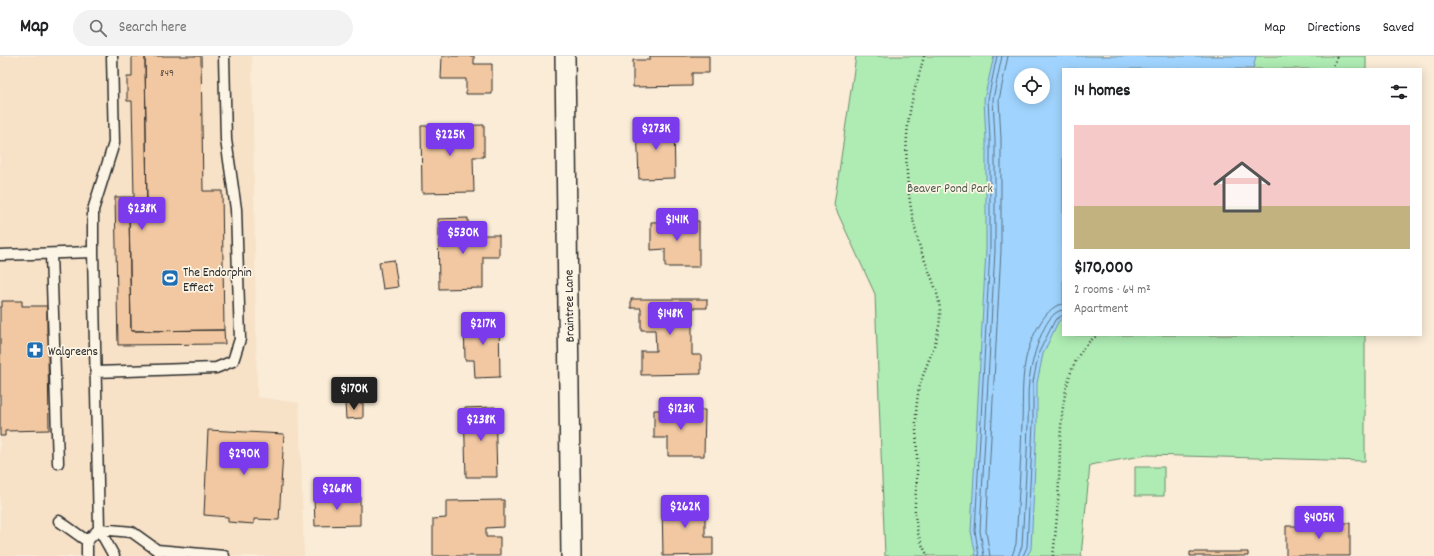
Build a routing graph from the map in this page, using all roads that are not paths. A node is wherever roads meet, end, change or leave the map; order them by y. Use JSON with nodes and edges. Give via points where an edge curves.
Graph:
{"nodes":[{"id":1,"x":112,"y":56,"type":"edge"},
{"id":2,"x":224,"y":56,"type":"edge"},
{"id":3,"x":565,"y":56,"type":"edge"},
{"id":4,"x":93,"y":252,"type":"junction"},
{"id":5,"x":51,"y":254,"type":"junction"},
{"id":6,"x":0,"y":255,"type":"edge"},
{"id":7,"x":96,"y":372,"type":"junction"},
{"id":8,"x":58,"y":463,"type":"dead end"},
{"id":9,"x":59,"y":521,"type":"dead end"},
{"id":10,"x":99,"y":529,"type":"junction"},
{"id":11,"x":87,"y":541,"type":"junction"},
{"id":12,"x":87,"y":556,"type":"edge"},
{"id":13,"x":114,"y":556,"type":"edge"},
{"id":14,"x":224,"y":556,"type":"edge"},
{"id":15,"x":571,"y":556,"type":"edge"}],
"edges":[{"from":1,"to":4,"type":"lane","via":[[114,143],[93,210]]},
{"from":2,"to":7,"type":"lane","via":[[226,140],[236,209],[240,339],[233,361],[216,368]]},
{"from":3,"to":15,"type":"street","name":"Braintree Lane"},
{"from":4,"to":5,"type":"lane"},
{"from":4,"to":7,"type":"lane"},
{"from":5,"to":6,"type":"lane"},
{"from":5,"to":8,"type":"lane"},
{"from":7,"to":10,"type":"lane"},
{"from":9,"to":11,"type":"lane"},
{"from":10,"to":11,"type":"lane"},
{"from":10,"to":13,"type":"lane"},
{"from":10,"to":14,"type":"lane","via":[[132,532],[157,550]]},
{"from":11,"to":12,"type":"lane"}]}
